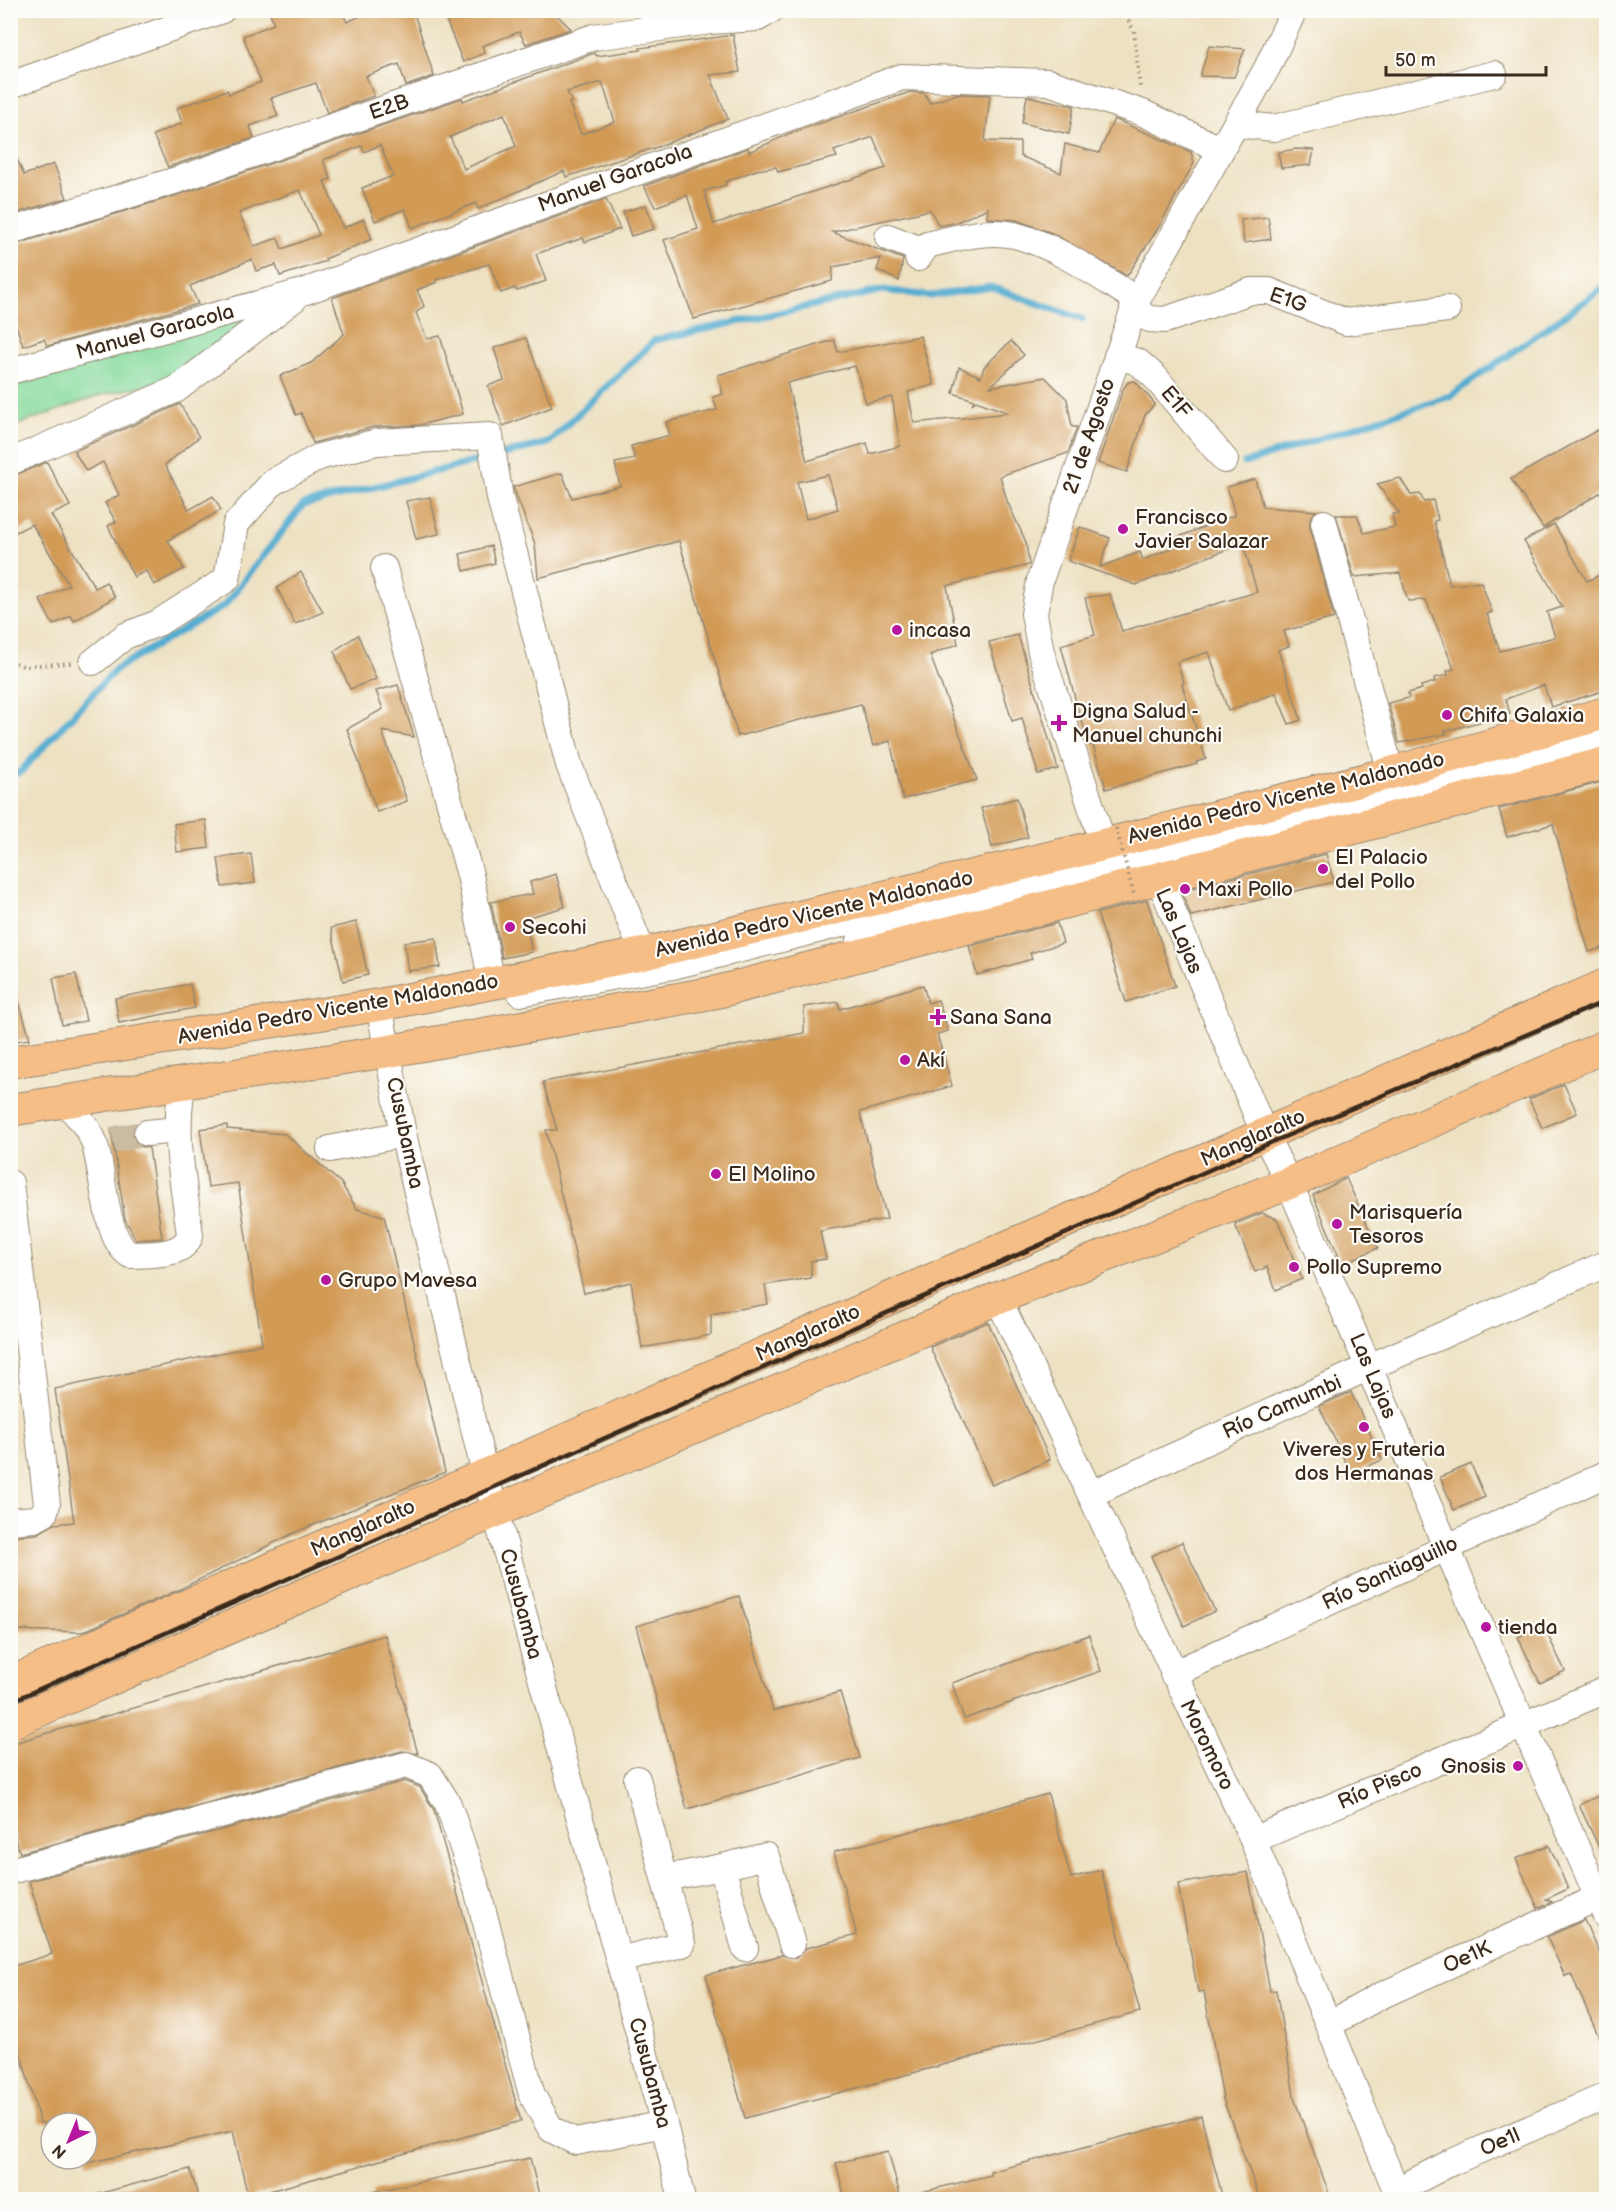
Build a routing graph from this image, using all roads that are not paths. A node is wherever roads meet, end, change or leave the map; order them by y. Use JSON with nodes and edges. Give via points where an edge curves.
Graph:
{"nodes":[{"id":1,"x":222,"y":10,"type":"edge"},
{"id":2,"x":771,"y":10,"type":"edge"},
{"id":3,"x":1294,"y":10,"type":"edge"},
{"id":4,"x":1494,"y":74,"type":"dead end"},
{"id":5,"x":10,"y":85,"type":"edge"},
{"id":6,"x":1236,"y":124,"type":"junction"},
{"id":7,"x":1220,"y":149,"type":"junction"},
{"id":8,"x":10,"y":231,"type":"edge"},
{"id":9,"x":888,"y":237,"type":"dead end"},
{"id":10,"x":306,"y":291,"type":"junction"},
{"id":11,"x":1135,"y":304,"type":"junction"},
{"id":12,"x":1448,"y":309,"type":"dead end"},
{"id":13,"x":1117,"y":356,"type":"junction"},
{"id":14,"x":10,"y":371,"type":"edge"},
{"id":15,"x":1226,"y":460,"type":"dead end"},
{"id":16,"x":10,"y":462,"type":"edge"},
{"id":17,"x":1324,"y":523,"type":"dead end"},
{"id":18,"x":384,"y":568,"type":"dead end"},
{"id":19,"x":93,"y":662,"type":"road end"},
{"id":20,"x":1606,"y":713,"type":"edge"},
{"id":21,"x":1606,"y":718,"type":"edge"},
{"id":22,"x":1606,"y":738,"type":"edge"},
{"id":23,"x":1606,"y":764,"type":"edge"},
{"id":24,"x":1391,"y":773,"type":"junction"},
{"id":25,"x":1129,"y":859,"type":"junction"},
{"id":26,"x":643,"y":954,"type":"junction"},
{"id":27,"x":492,"y":983,"type":"junction"},
{"id":28,"x":1606,"y":985,"type":"edge"},
{"id":29,"x":384,"y":1027,"type":"junction"},
{"id":30,"x":1606,"y":1046,"type":"edge"},
{"id":31,"x":10,"y":1062,"type":"edge"},
{"id":32,"x":10,"y":1076,"type":"edge"},
{"id":33,"x":183,"y":1083,"type":"junction"},
{"id":34,"x":10,"y":1098,"type":"edge"},
{"id":35,"x":63,"y":1101,"type":"junction"},
{"id":36,"x":10,"y":1110,"type":"edge"},
{"id":37,"x":177,"y":1130,"type":"junction"},
{"id":38,"x":147,"y":1133,"type":"tunnel mouth"},
{"id":39,"x":1264,"y":1133,"type":"junction"},
{"id":40,"x":403,"y":1134,"type":"junction"},
{"id":41,"x":330,"y":1149,"type":"dead end"},
{"id":42,"x":10,"y":1183,"type":"edge"},
{"id":43,"x":1289,"y":1183,"type":"junction"},
{"id":44,"x":1606,"y":1264,"type":"edge"},
{"id":45,"x":998,"y":1298,"type":"junction"},
{"id":46,"x":1369,"y":1367,"type":"junction"},
{"id":47,"x":485,"y":1474,"type":"junction"},
{"id":48,"x":1606,"y":1474,"type":"edge"},
{"id":49,"x":1091,"y":1494,"type":"junction"},
{"id":50,"x":496,"y":1511,"type":"junction"},
{"id":51,"x":10,"y":1521,"type":"edge"},
{"id":52,"x":1447,"y":1546,"type":"junction"},
{"id":53,"x":1173,"y":1674,"type":"junction"},
{"id":54,"x":10,"y":1683,"type":"edge"},
{"id":55,"x":1606,"y":1690,"type":"edge"},
{"id":56,"x":10,"y":1724,"type":"edge"},
{"id":57,"x":1524,"y":1726,"type":"junction"},
{"id":58,"x":637,"y":1779,"type":"dead end"},
{"id":59,"x":1253,"y":1840,"type":"junction"},
{"id":60,"x":722,"y":1867,"type":"junction"},
{"id":61,"x":10,"y":1871,"type":"edge"},
{"id":62,"x":665,"y":1878,"type":"junction"},
{"id":63,"x":1604,"y":1903,"type":"edge"},
{"id":64,"x":792,"y":1944,"type":"dead end"},
{"id":65,"x":745,"y":1948,"type":"dead end"},
{"id":66,"x":619,"y":1960,"type":"junction"},
{"id":67,"x":1330,"y":2024,"type":"junction"},
{"id":68,"x":1606,"y":2096,"type":"edge"},
{"id":69,"x":664,"y":2124,"type":"junction"},
{"id":70,"x":1398,"y":2195,"type":"edge"},
{"id":71,"x":682,"y":2199,"type":"edge"}],
"edges":[{"from":1,"to":5,"type":"street"},
{"from":2,"to":8,"type":"street","name":"E2B","via":[[758,18],[594,37],[177,180]]},
{"from":3,"to":6,"type":"street","name":"21 de Agosto"},
{"from":4,"to":6,"type":"street","via":[[1274,128]]},
{"from":6,"to":7,"type":"street","name":"21 de Agosto"},
{"from":7,"to":10,"type":"street","name":"Manuel Garacola","via":[[1143,113],[1048,82],[903,77]]},
{"from":7,"to":11,"type":"street","name":"21 de Agosto"},
{"from":9,"to":11,"type":"street","name":"E1G","via":[[920,254],[927,245],[971,235],[1013,235],[1059,252]]},
{"from":10,"to":14,"type":"street","name":"Manuel Garacola"},
{"from":10,"to":16,"type":"street","via":[[177,389]]},
{"from":11,"to":12,"type":"street","name":"E1G","via":[[1149,319],[1165,320],[1251,291],[1269,291],[1346,322]]},
{"from":11,"to":13,"type":"street","name":"21 de Agosto"},
{"from":13,"to":15,"type":"street","name":"E1F","via":[[1138,362],[1154,376]]},
{"from":13,"to":25,"type":"street","name":"21 de Agosto","via":[[1040,580],[1034,614],[1041,651]]},
{"from":17,"to":24,"type":"street"},
{"from":18,"to":27,"type":"street","via":[[470,875]]},
{"from":19,"to":26,"type":"street","via":[[124,636],[158,622],[227,579],[236,524],[273,482],[319,457],[377,442],[490,436],[500,498],[569,765]]},
{"from":20,"to":24,"type":"main road","name":"Avenida Pedro Vicente Maldonado"},
{"from":21,"to":25,"type":"street"},
{"from":22,"to":25,"type":"street"},
{"from":23,"to":25,"type":"main road","name":"Avenida Pedro Vicente Maldonado"},
{"from":24,"to":25,"type":"main road","name":"Avenida Pedro Vicente Maldonado"},
{"from":25,"to":26,"type":"main road","name":"Avenida Pedro Vicente Maldonado"},
{"from":25,"to":29,"type":"main road","name":"Avenida Pedro Vicente Maldonado","via":[[717,992]]},
{"from":25,"to":39,"type":"street","name":"Las Lajas"},
{"from":26,"to":27,"type":"main road","name":"Avenida Pedro Vicente Maldonado"},
{"from":27,"to":29,"type":"main road","name":"Avenida Pedro Vicente Maldonado"},
{"from":28,"to":39,"type":"main road","name":"Manglaralto"},
{"from":29,"to":31,"type":"main road","name":"Avenida Pedro Vicente Maldonado"},
{"from":29,"to":32,"type":"street"},
{"from":29,"to":33,"type":"main road","name":"Avenida Pedro Vicente Maldonado"},
{"from":29,"to":34,"type":"street"},
{"from":29,"to":40,"type":"street","name":"Cusubamba"},
{"from":30,"to":43,"type":"main road","name":"Manglaralto"},
{"from":33,"to":35,"type":"main road","name":"Avenida Pedro Vicente Maldonado"},
{"from":33,"to":37,"type":"street"},
{"from":35,"to":36,"type":"main road","name":"Avenida Pedro Vicente Maldonado"},
{"from":35,"to":37,"type":"street","via":[[104,1141],[114,1235],[130,1255],[174,1250],[186,1244],[190,1235]]},
{"from":37,"to":38,"type":"street"},
{"from":39,"to":43,"type":"street","name":"Las Lajas"},
{"from":39,"to":47,"type":"main road","name":"Manglaralto"},
{"from":40,"to":41,"type":"street"},
{"from":40,"to":47,"type":"street","name":"Cusubamba"},
{"from":42,"to":51,"type":"street","via":[[47,1504],[44,1514],[34,1519]]},
{"from":43,"to":45,"type":"main road","name":"Manglaralto"},
{"from":43,"to":46,"type":"street","name":"Las Lajas"},
{"from":44,"to":46,"type":"street","name":"Río Camumbi"},
{"from":45,"to":49,"type":"street","name":"Moromoro"},
{"from":45,"to":50,"type":"main road","name":"Manglaralto"},
{"from":46,"to":49,"type":"street","name":"Río Camumbi"},
{"from":46,"to":52,"type":"street","name":"Las Lajas"},
{"from":47,"to":50,"type":"street","name":"Cusubamba"},
{"from":47,"to":54,"type":"main road","name":"Manglaralto"},
{"from":48,"to":52,"type":"street","name":"Río Santiaguillo"},
{"from":49,"to":53,"type":"street","name":"Moromoro"},
{"from":50,"to":56,"type":"main road","name":"Manglaralto"},
{"from":50,"to":66,"type":"street","name":"Cusubamba"},
{"from":52,"to":53,"type":"street","name":"Río Santiaguillo"},
{"from":52,"to":57,"type":"street","name":"Las Lajas"},
{"from":53,"to":59,"type":"street","name":"Moromoro"},
{"from":55,"to":57,"type":"street","name":"Río Pisco"},
{"from":57,"to":59,"type":"street","name":"Río Pisco"},
{"from":57,"to":63,"type":"street","name":"Las Lajas"},
{"from":58,"to":62,"type":"street"},
{"from":59,"to":67,"type":"street","name":"Moromoro"},
{"from":60,"to":62,"type":"street"},
{"from":60,"to":64,"type":"street","via":[[766,1856]]},
{"from":60,"to":65,"type":"street"},
{"from":61,"to":69,"type":"street","via":[[406,1765],[430,1775],[448,1804],[477,1889],[531,2095],[551,2129],[576,2142]]},
{"from":62,"to":66,"type":"street","via":[[681,1946]]},
{"from":63,"to":67,"type":"street","name":"Oe1K","via":[[1378,1997]]},
{"from":66,"to":69,"type":"street","name":"Cusubamba"},
{"from":67,"to":70,"type":"street","name":"Moromoro"},
{"from":68,"to":70,"type":"street","name":"Oe1l","via":[[1452,2162]]},
{"from":69,"to":71,"type":"street","name":"Cusubamba"}]}
